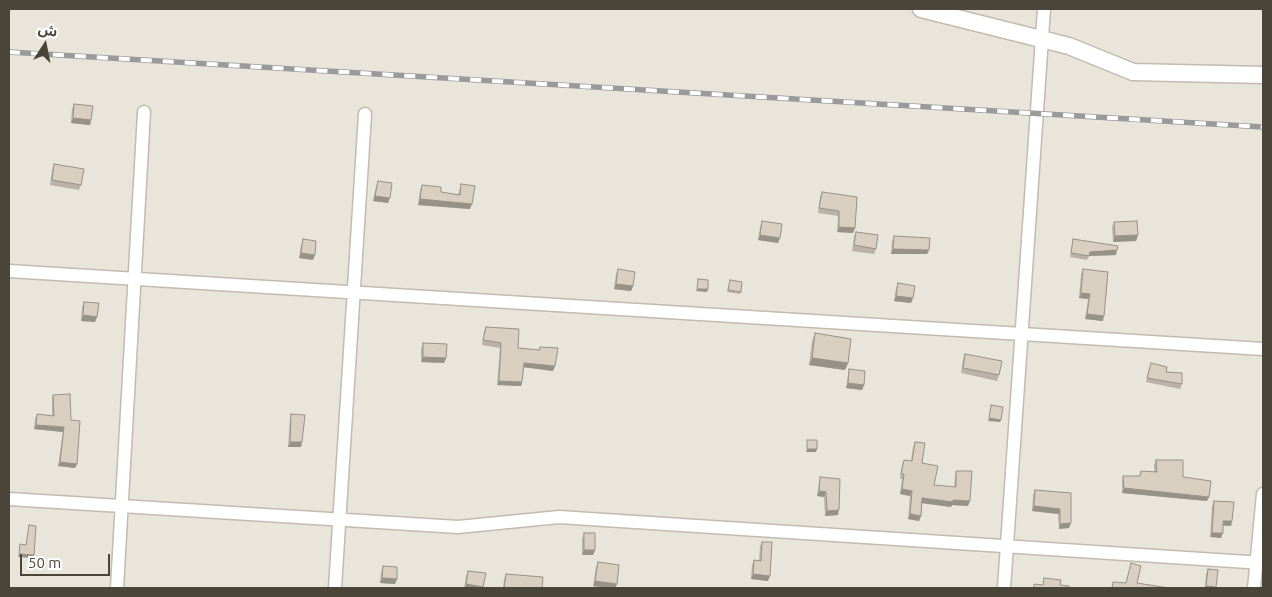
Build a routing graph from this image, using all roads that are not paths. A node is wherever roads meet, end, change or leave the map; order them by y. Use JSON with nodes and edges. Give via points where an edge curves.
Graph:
{"nodes":[{"id":1,"x":921,"y":9,"type":"edge"},
{"id":2,"x":1044,"y":9,"type":"edge"},
{"id":3,"x":1042,"y":40,"type":"junction"},
{"id":4,"x":1263,"y":75,"type":"edge"},
{"id":5,"x":144,"y":112,"type":"dead end"},
{"id":6,"x":365,"y":114,"type":"dead end"},
{"id":7,"x":9,"y":271,"type":"edge"},
{"id":8,"x":134,"y":278,"type":"junction"},
{"id":9,"x":353,"y":292,"type":"junction"},
{"id":10,"x":1021,"y":334,"type":"junction"},
{"id":11,"x":1263,"y":349,"type":"edge"},
{"id":12,"x":1263,"y":494,"type":"edge"},
{"id":13,"x":9,"y":499,"type":"edge"},
{"id":14,"x":121,"y":506,"type":"junction"},
{"id":15,"x":339,"y":520,"type":"junction"},
{"id":16,"x":1006,"y":547,"type":"junction"},
{"id":17,"x":1260,"y":563,"type":"edge"},
{"id":18,"x":116,"y":588,"type":"edge"},
{"id":19,"x":335,"y":588,"type":"edge"},
{"id":20,"x":1004,"y":588,"type":"edge"},
{"id":21,"x":1254,"y":588,"type":"edge"}],
"edges":[{"from":1,"to":3,"type":"street"},
{"from":2,"to":3,"type":"street"},
{"from":3,"to":4,"type":"street","via":[[1069,46],[1133,72]]},
{"from":3,"to":10,"type":"street"},
{"from":5,"to":8,"type":"street"},
{"from":6,"to":9,"type":"street"},
{"from":7,"to":8,"type":"street"},
{"from":8,"to":9,"type":"street"},
{"from":8,"to":14,"type":"street"},
{"from":9,"to":10,"type":"street"},
{"from":9,"to":15,"type":"street"},
{"from":10,"to":11,"type":"street"},
{"from":10,"to":16,"type":"street"},
{"from":12,"to":17,"type":"street"},
{"from":13,"to":14,"type":"street"},
{"from":14,"to":15,"type":"street"},
{"from":14,"to":18,"type":"street"},
{"from":15,"to":16,"type":"street","via":[[458,527],[558,517]]},
{"from":15,"to":19,"type":"street"},
{"from":16,"to":17,"type":"street"},
{"from":16,"to":20,"type":"street"},
{"from":17,"to":21,"type":"street"}]}
